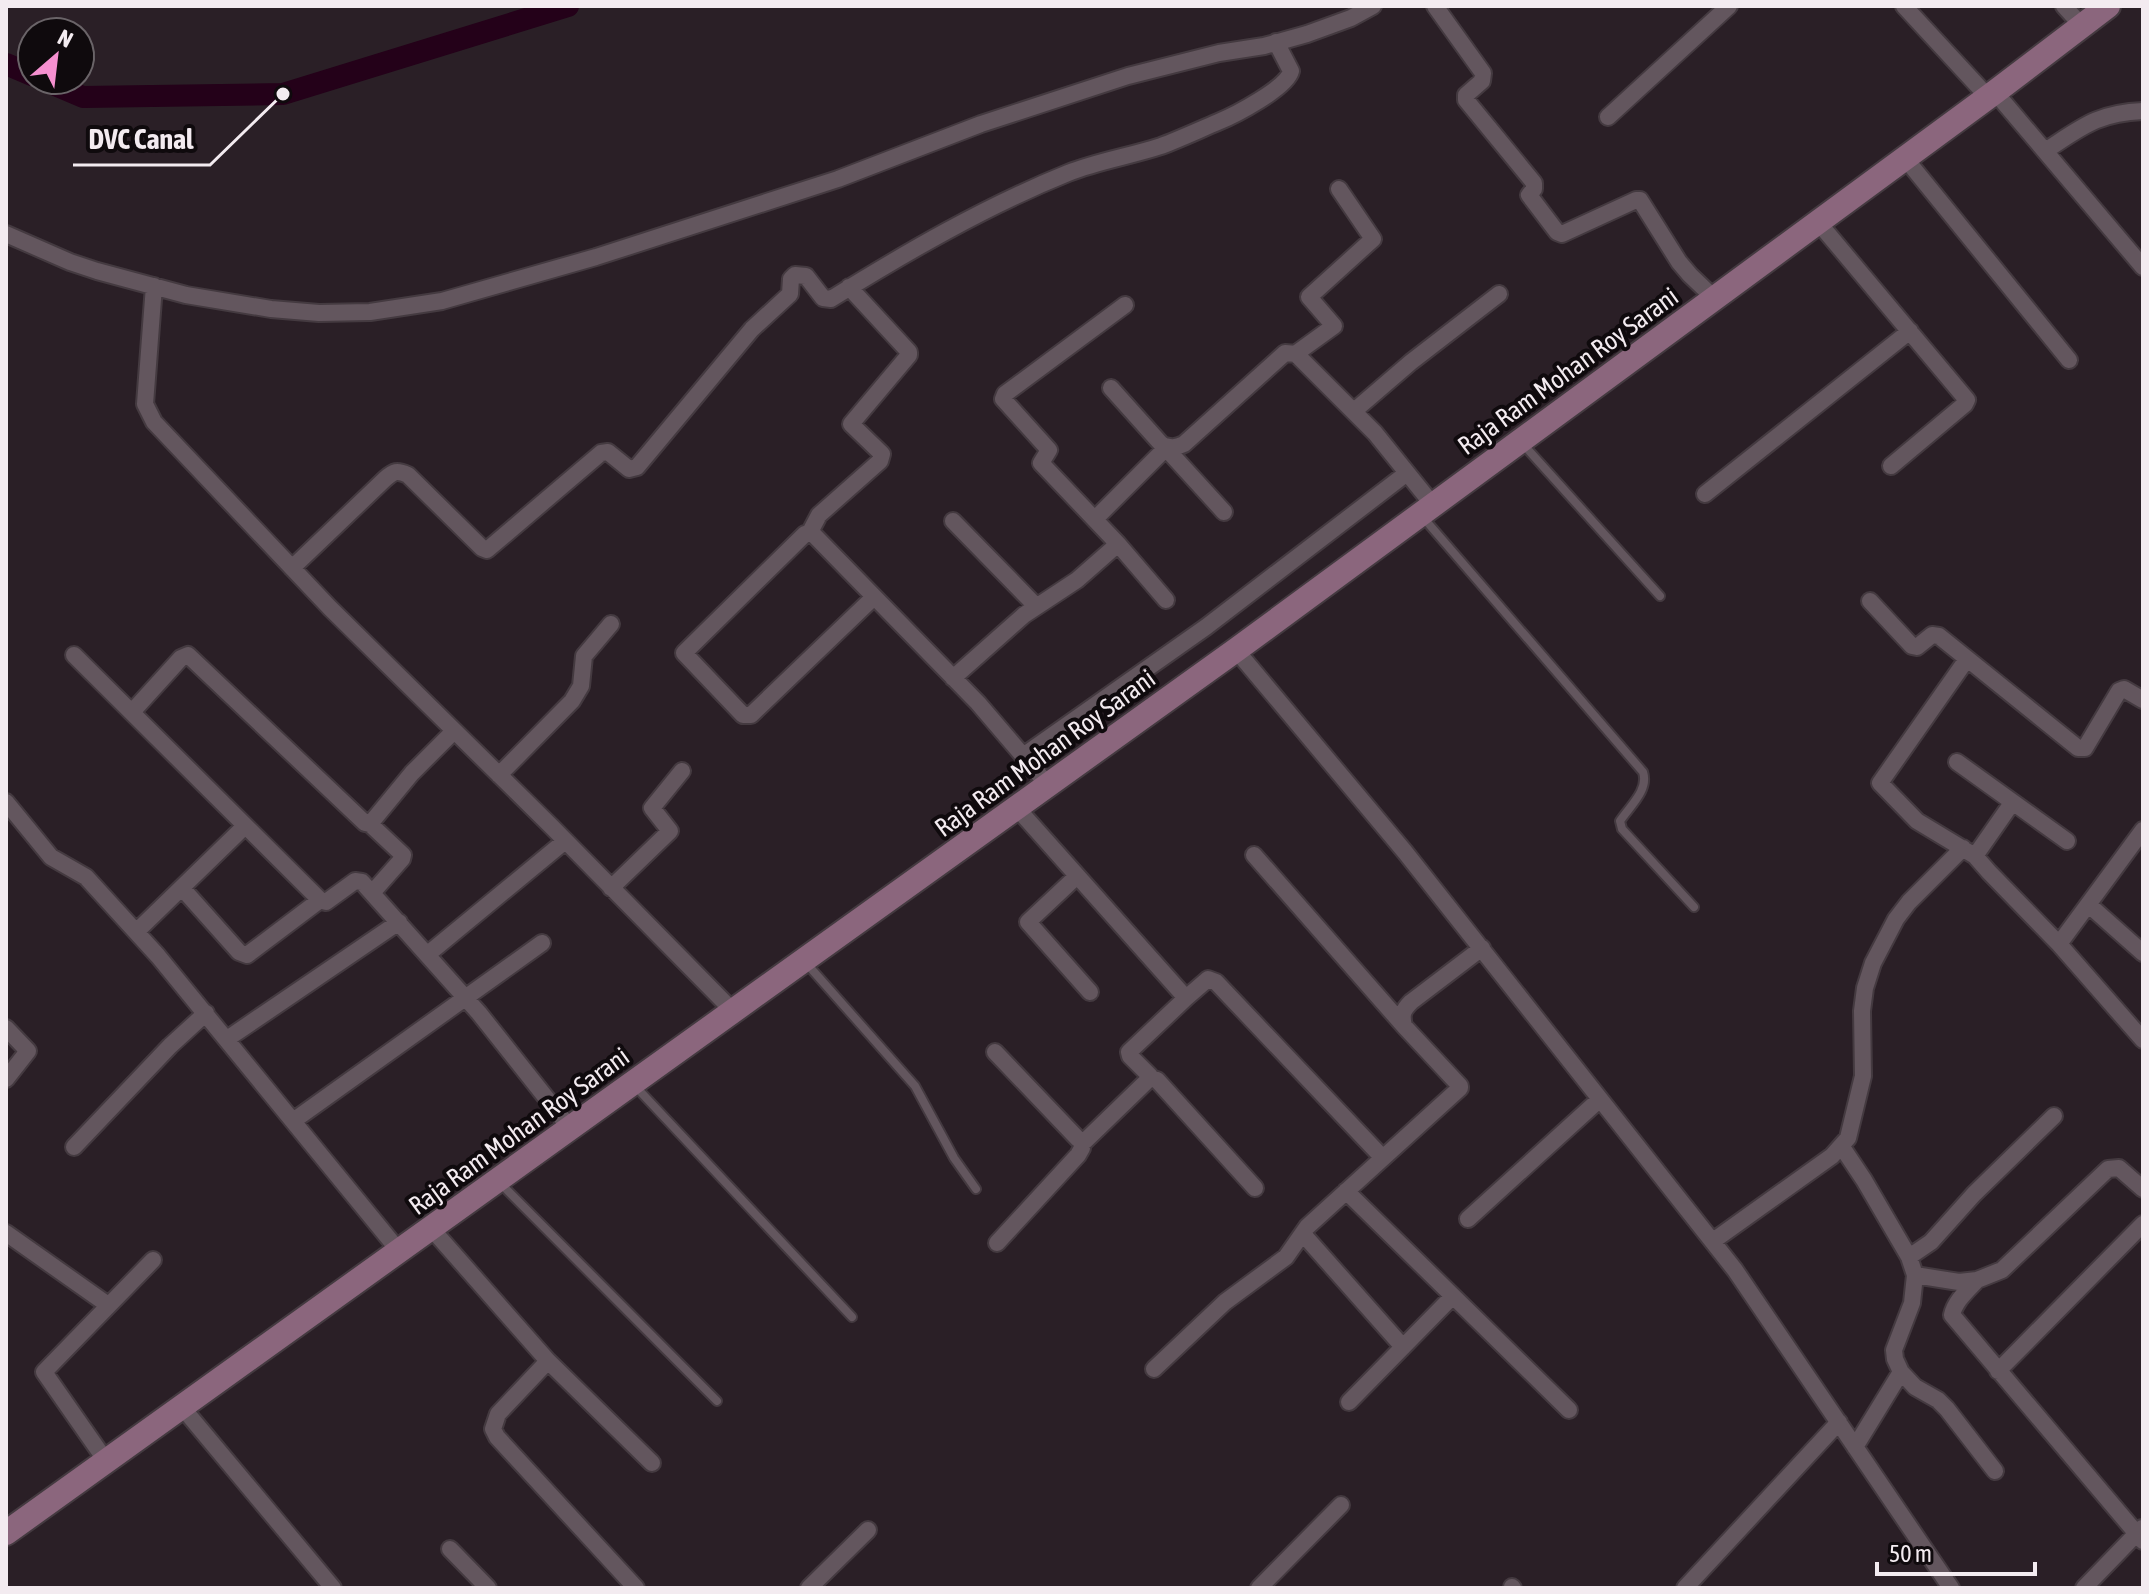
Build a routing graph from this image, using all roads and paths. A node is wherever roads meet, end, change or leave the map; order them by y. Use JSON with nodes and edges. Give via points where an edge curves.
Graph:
{"nodes":[{"id":1,"x":1373,"y":6,"type":"edge"},
{"id":2,"x":1435,"y":6,"type":"edge"},
{"id":3,"x":1729,"y":6,"type":"edge"},
{"id":4,"x":1904,"y":6,"type":"edge"},
{"id":5,"x":2064,"y":6,"type":"edge"},
{"id":6,"x":2108,"y":6,"type":"edge"},
{"id":7,"x":2082,"y":26,"type":"junction"},
{"id":8,"x":1276,"y":42,"type":"junction"},
{"id":9,"x":1991,"y":94,"type":"junction"},
{"id":10,"x":2143,"y":111,"type":"edge"},
{"id":11,"x":1608,"y":117,"type":"dead end"},
{"id":12,"x":2045,"y":151,"type":"junction"},
{"id":13,"x":1905,"y":158,"type":"junction"},
{"id":14,"x":1339,"y":189,"type":"dead end"},
{"id":15,"x":1818,"y":222,"type":"junction"},
{"id":16,"x":6,"y":234,"type":"edge"},
{"id":17,"x":2143,"y":267,"type":"edge"},
{"id":18,"x":154,"y":286,"type":"junction"},
{"id":19,"x":849,"y":287,"type":"junction"},
{"id":20,"x":1499,"y":294,"type":"dead end"},
{"id":21,"x":1714,"y":298,"type":"junction"},
{"id":22,"x":1125,"y":305,"type":"dead end"},
{"id":23,"x":1910,"y":331,"type":"junction"},
{"id":24,"x":1297,"y":354,"type":"junction"},
{"id":25,"x":2069,"y":360,"type":"dead end"},
{"id":26,"x":1111,"y":388,"type":"dead end"},
{"id":27,"x":1354,"y":411,"type":"junction"},
{"id":28,"x":1520,"y":441,"type":"junction"},
{"id":29,"x":1164,"y":446,"type":"junction"},
{"id":30,"x":1891,"y":466,"type":"dead end"},
{"id":31,"x":1407,"y":473,"type":"junction"},
{"id":32,"x":1705,"y":494,"type":"dead end"},
{"id":33,"x":1427,"y":510,"type":"junction"},
{"id":34,"x":1224,"y":512,"type":"dead end"},
{"id":35,"x":1096,"y":518,"type":"junction"},
{"id":36,"x":953,"y":521,"type":"dead end"},
{"id":37,"x":810,"y":532,"type":"junction"},
{"id":38,"x":1118,"y":544,"type":"junction"},
{"id":39,"x":292,"y":568,"type":"junction"},
{"id":40,"x":1660,"y":596,"type":"dead end"},
{"id":41,"x":874,"y":597,"type":"junction"},
{"id":42,"x":1166,"y":600,"type":"dead end"},
{"id":43,"x":1870,"y":601,"type":"dead end"},
{"id":44,"x":1036,"y":606,"type":"junction"},
{"id":45,"x":611,"y":624,"type":"dead end"},
{"id":46,"x":1236,"y":650,"type":"junction"},
{"id":47,"x":74,"y":655,"type":"dead end"},
{"id":48,"x":1967,"y":659,"type":"junction"},
{"id":49,"x":953,"y":678,"type":"junction"},
{"id":50,"x":2143,"y":700,"type":"edge"},
{"id":51,"x":132,"y":712,"type":"junction"},
{"id":52,"x":454,"y":731,"type":"junction"},
{"id":53,"x":1023,"y":756,"type":"junction"},
{"id":54,"x":1957,"y":762,"type":"dead end"},
{"id":55,"x":682,"y":771,"type":"dead end"},
{"id":56,"x":499,"y":775,"type":"junction"},
{"id":57,"x":1048,"y":785,"type":"junction"},
{"id":58,"x":6,"y":802,"type":"edge"},
{"id":59,"x":2012,"y":803,"type":"junction"},
{"id":60,"x":1017,"y":808,"type":"junction"},
{"id":61,"x":370,"y":824,"type":"junction"},
{"id":62,"x":245,"y":826,"type":"junction"},
{"id":63,"x":2143,"y":830,"type":"edge"},
{"id":64,"x":565,"y":841,"type":"junction"},
{"id":65,"x":2067,"y":841,"type":"dead end"},
{"id":66,"x":1969,"y":852,"type":"junction"},
{"id":67,"x":1254,"y":855,"type":"dead end"},
{"id":68,"x":1077,"y":876,"type":"junction"},
{"id":69,"x":182,"y":888,"type":"junction"},
{"id":70,"x":611,"y":888,"type":"junction"},
{"id":71,"x":372,"y":893,"type":"junction"},
{"id":72,"x":320,"y":900,"type":"junction"},
{"id":73,"x":2089,"y":905,"type":"junction"},
{"id":74,"x":1694,"y":907,"type":"dead end"},
{"id":75,"x":399,"y":922,"type":"junction"},
{"id":76,"x":136,"y":932,"type":"junction"},
{"id":77,"x":542,"y":943,"type":"dead end"},
{"id":78,"x":2059,"y":944,"type":"junction"},
{"id":79,"x":1482,"y":948,"type":"junction"},
{"id":80,"x":2143,"y":953,"type":"edge"},
{"id":81,"x":428,"y":954,"type":"junction"},
{"id":82,"x":804,"y":960,"type":"junction"},
{"id":83,"x":1090,"y":992,"type":"dead end"},
{"id":84,"x":466,"y":998,"type":"junction"},
{"id":85,"x":1186,"y":998,"type":"junction"},
{"id":86,"x":733,"y":1011,"type":"junction"},
{"id":87,"x":206,"y":1013,"type":"junction"},
{"id":88,"x":1404,"y":1026,"type":"junction"},
{"id":89,"x":6,"y":1028,"type":"edge"},
{"id":90,"x":227,"y":1039,"type":"junction"},
{"id":91,"x":2143,"y":1040,"type":"edge"},
{"id":92,"x":995,"y":1052,"type":"dead end"},
{"id":93,"x":1150,"y":1078,"type":"junction"},
{"id":94,"x":6,"y":1079,"type":"edge"},
{"id":95,"x":632,"y":1083,"type":"junction"},
{"id":96,"x":1600,"y":1099,"type":"junction"},
{"id":97,"x":2054,"y":1116,"type":"dead end"},
{"id":98,"x":293,"y":1121,"type":"junction"},
{"id":99,"x":570,"y":1128,"type":"junction"},
{"id":100,"x":1082,"y":1141,"type":"junction"},
{"id":101,"x":74,"y":1147,"type":"dead end"},
{"id":102,"x":1842,"y":1147,"type":"junction"},
{"id":103,"x":1382,"y":1157,"type":"junction"},
{"id":104,"x":497,"y":1180,"type":"junction"},
{"id":105,"x":1255,"y":1188,"type":"dead end"},
{"id":106,"x":976,"y":1189,"type":"dead end"},
{"id":107,"x":2143,"y":1189,"type":"edge"},
{"id":108,"x":1346,"y":1191,"type":"junction"},
{"id":109,"x":1468,"y":1219,"type":"dead end"},
{"id":110,"x":2143,"y":1224,"type":"edge"},
{"id":111,"x":431,"y":1228,"type":"junction"},
{"id":112,"x":6,"y":1233,"type":"edge"},
{"id":113,"x":1303,"y":1234,"type":"junction"},
{"id":114,"x":1713,"y":1241,"type":"junction"},
{"id":115,"x":997,"y":1243,"type":"dead end"},
{"id":116,"x":399,"y":1251,"type":"junction"},
{"id":117,"x":1909,"y":1257,"type":"junction"},
{"id":118,"x":153,"y":1260,"type":"dead end"},
{"id":119,"x":1915,"y":1275,"type":"junction"},
{"id":120,"x":1977,"y":1280,"type":"junction"},
{"id":121,"x":1453,"y":1296,"type":"junction"},
{"id":122,"x":108,"y":1305,"type":"junction"},
{"id":123,"x":852,"y":1317,"type":"dead end"},
{"id":124,"x":1403,"y":1347,"type":"junction"},
{"id":125,"x":548,"y":1361,"type":"junction"},
{"id":126,"x":1154,"y":1369,"type":"dead end"},
{"id":127,"x":1998,"y":1371,"type":"junction"},
{"id":128,"x":1901,"y":1372,"type":"junction"},
{"id":129,"x":717,"y":1401,"type":"dead end"},
{"id":130,"x":1349,"y":1402,"type":"dead end"},
{"id":131,"x":182,"y":1407,"type":"junction"},
{"id":132,"x":1569,"y":1410,"type":"dead end"},
{"id":133,"x":1839,"y":1422,"type":"junction"},
{"id":134,"x":1855,"y":1447,"type":"junction"},
{"id":135,"x":106,"y":1461,"type":"junction"},
{"id":136,"x":652,"y":1463,"type":"dead end"},
{"id":137,"x":1995,"y":1471,"type":"dead end"},
{"id":138,"x":1341,"y":1505,"type":"dead end"},
{"id":139,"x":868,"y":1530,"type":"dead end"},
{"id":140,"x":6,"y":1533,"type":"edge"},
{"id":141,"x":2141,"y":1534,"type":"edge"},
{"id":142,"x":450,"y":1549,"type":"dead end"},
{"id":143,"x":333,"y":1588,"type":"edge"},
{"id":144,"x":488,"y":1588,"type":"edge"},
{"id":145,"x":636,"y":1588,"type":"edge"},
{"id":146,"x":809,"y":1588,"type":"edge"},
{"id":147,"x":1259,"y":1588,"type":"edge"},
{"id":148,"x":1685,"y":1588,"type":"edge"},
{"id":149,"x":1951,"y":1588,"type":"edge"},
{"id":150,"x":2084,"y":1588,"type":"edge"}],
"edges":[{"from":1,"to":8,"type":"street"},
{"from":2,"to":21,"type":"street","via":[[1483,73],[1466,100],[1534,183],[1530,196],[1557,232],[1640,200],[1679,262]]},
{"from":3,"to":11,"type":"street"},
{"from":4,"to":9,"type":"street"},
{"from":5,"to":7,"type":"street"},
{"from":6,"to":7,"type":"street","name":"Raja Ram Mohan Roy Sarani"},
{"from":7,"to":9,"type":"street","name":"Raja Ram Mohan Roy Sarani"},
{"from":8,"to":18,"type":"street","via":[[1128,76],[838,179],[442,301],[319,313]]},
{"from":8,"to":19,"type":"street","via":[[1291,74],[1264,97],[1161,146],[1069,173],[991,208]]},
{"from":9,"to":12,"type":"street"},
{"from":9,"to":13,"type":"street","name":"Raja Ram Mohan Roy Sarani"},
{"from":10,"to":12,"type":"street","via":[[2094,119]]},
{"from":12,"to":17,"type":"street"},
{"from":13,"to":15,"type":"street","name":"Raja Ram Mohan Roy Sarani"},
{"from":13,"to":25,"type":"street"},
{"from":14,"to":24,"type":"street","via":[[1373,239],[1309,297],[1334,326]]},
{"from":15,"to":21,"type":"street","name":"Raja Ram Mohan Roy Sarani"},
{"from":15,"to":23,"type":"street"},
{"from":16,"to":18,"type":"street","via":[[70,262]]},
{"from":18,"to":39,"type":"street","via":[[148,412]]},
{"from":19,"to":37,"type":"street","via":[[909,355],[851,424],[882,454],[880,461],[819,515]]},
{"from":19,"to":39,"type":"street","via":[[826,299],[806,276],[795,275],[790,294],[752,329],[637,467],[629,469],[608,452],[601,453],[487,550],[399,471]]},
{"from":20,"to":27,"type":"street"},
{"from":21,"to":28,"type":"street","name":"Raja Ram Mohan Roy Sarani"},
{"from":22,"to":35,"type":"street","via":[[1003,399],[1049,450],[1041,463]]},
{"from":23,"to":30,"type":"street","via":[[1967,400]]},
{"from":23,"to":32,"type":"street"},
{"from":24,"to":27,"type":"street"},
{"from":24,"to":29,"type":"street","via":[[1285,353],[1184,444]]},
{"from":26,"to":29,"type":"street"},
{"from":27,"to":31,"type":"street"},
{"from":28,"to":33,"type":"street","name":"Raja Ram Mohan Roy Sarani"},
{"from":28,"to":40,"type":"lane"},
{"from":29,"to":34,"type":"street"},
{"from":29,"to":35,"type":"street"},
{"from":31,"to":33,"type":"street"},
{"from":31,"to":53,"type":"street","via":[[1206,627]]},
{"from":33,"to":46,"type":"street","name":"Raja Ram Mohan Roy Sarani"},
{"from":33,"to":74,"type":"lane","via":[[1643,772],[1644,787],[1620,824]]},
{"from":35,"to":38,"type":"street"},
{"from":36,"to":44,"type":"street"},
{"from":37,"to":41,"type":"street"},
{"from":37,"to":41,"type":"street","via":[[684,651],[743,715],[751,715]]},
{"from":38,"to":42,"type":"street"},
{"from":38,"to":44,"type":"street"},
{"from":39,"to":52,"type":"street"},
{"from":41,"to":49,"type":"street"},
{"from":43,"to":48,"type":"street","via":[[1912,646],[1936,634]]},
{"from":44,"to":49,"type":"street"},
{"from":45,"to":56,"type":"street","via":[[584,656],[581,686],[572,701]]},
{"from":46,"to":57,"type":"street","name":"Raja Ram Mohan Roy Sarani"},
{"from":46,"to":79,"type":"street"},
{"from":47,"to":51,"type":"street"},
{"from":48,"to":50,"type":"street","via":[[2082,749],[2119,691]]},
{"from":48,"to":66,"type":"street","via":[[1880,783],[1917,821]]},
{"from":49,"to":53,"type":"street"},
{"from":51,"to":61,"type":"street","via":[[188,655]]},
{"from":51,"to":62,"type":"street"},
{"from":52,"to":56,"type":"street"},
{"from":52,"to":61,"type":"street"},
{"from":53,"to":57,"type":"street"},
{"from":54,"to":59,"type":"street"},
{"from":55,"to":70,"type":"street","via":[[652,808],[670,831]]},
{"from":56,"to":64,"type":"street"},
{"from":57,"to":60,"type":"street","name":"Raja Ram Mohan Roy Sarani"},
{"from":58,"to":76,"type":"street","via":[[51,857],[86,877]]},
{"from":59,"to":65,"type":"street"},
{"from":59,"to":66,"type":"street"},
{"from":60,"to":68,"type":"street"},
{"from":60,"to":82,"type":"street","name":"Raja Ram Mohan Roy Sarani"},
{"from":61,"to":71,"type":"street","via":[[403,855]]},
{"from":62,"to":69,"type":"street"},
{"from":62,"to":72,"type":"street"},
{"from":63,"to":73,"type":"street"},
{"from":64,"to":70,"type":"street"},
{"from":64,"to":81,"type":"street"},
{"from":66,"to":78,"type":"street"},
{"from":66,"to":102,"type":"street","via":[[1909,902],[1873,963],[1862,1011],[1863,1076]]},
{"from":67,"to":88,"type":"street"},
{"from":68,"to":83,"type":"street","via":[[1028,922]]},
{"from":68,"to":85,"type":"street"},
{"from":69,"to":72,"type":"street","via":[[247,955]]},
{"from":69,"to":76,"type":"street"},
{"from":70,"to":86,"type":"street"},
{"from":71,"to":72,"type":"street","via":[[355,881],[326,902]]},
{"from":71,"to":75,"type":"street"},
{"from":73,"to":78,"type":"street"},
{"from":73,"to":80,"type":"street"},
{"from":75,"to":81,"type":"street"},
{"from":75,"to":90,"type":"street"},
{"from":76,"to":87,"type":"street"},
{"from":77,"to":84,"type":"street"},
{"from":78,"to":91,"type":"street"},
{"from":79,"to":88,"type":"street","via":[[1403,1010]]},
{"from":79,"to":96,"type":"street"},
{"from":81,"to":84,"type":"street"},
{"from":82,"to":86,"type":"street","name":"Raja Ram Mohan Roy Sarani"},
{"from":82,"to":106,"type":"lane","via":[[915,1086]]},
{"from":84,"to":98,"type":"street"},
{"from":84,"to":99,"type":"street"},
{"from":85,"to":93,"type":"street","via":[[1129,1052]]},
{"from":85,"to":103,"type":"street","via":[[1208,979],[1216,982]]},
{"from":86,"to":95,"type":"street","name":"Raja Ram Mohan Roy Sarani"},
{"from":87,"to":90,"type":"street"},
{"from":87,"to":101,"type":"street"},
{"from":88,"to":103,"type":"street","via":[[1460,1088]]},
{"from":89,"to":94,"type":"street","via":[[28,1051]]},
{"from":90,"to":98,"type":"street"},
{"from":92,"to":100,"type":"street"},
{"from":93,"to":100,"type":"street"},
{"from":93,"to":105,"type":"street"},
{"from":95,"to":99,"type":"street","name":"Raja Ram Mohan Roy Sarani"},
{"from":95,"to":123,"type":"lane"},
{"from":96,"to":109,"type":"street"},
{"from":96,"to":114,"type":"street"},
{"from":97,"to":117,"type":"street","via":[[1931,1242]]},
{"from":98,"to":116,"type":"street"},
{"from":99,"to":104,"type":"street","name":"Raja Ram Mohan Roy Sarani"},
{"from":100,"to":115,"type":"street","via":[[1078,1155]]},
{"from":102,"to":114,"type":"street"},
{"from":102,"to":117,"type":"street"},
{"from":103,"to":108,"type":"street"},
{"from":104,"to":111,"type":"street","name":"Raja Ram Mohan Roy Sarani"},
{"from":104,"to":129,"type":"lane"},
{"from":107,"to":120,"type":"street","via":[[2119,1168],[2108,1169],[2002,1270]]},
{"from":108,"to":113,"type":"street"},
{"from":108,"to":121,"type":"street"},
{"from":110,"to":127,"type":"street"},
{"from":111,"to":116,"type":"street","name":"Raja Ram Mohan Roy Sarani"},
{"from":111,"to":125,"type":"street"},
{"from":112,"to":122,"type":"street"},
{"from":113,"to":124,"type":"street"},
{"from":113,"to":126,"type":"street","via":[[1286,1257],[1225,1302]]},
{"from":114,"to":133,"type":"street"},
{"from":116,"to":131,"type":"street","name":"Raja Ram Mohan Roy Sarani"},
{"from":117,"to":119,"type":"street"},
{"from":118,"to":122,"type":"street"},
{"from":119,"to":120,"type":"street"},
{"from":119,"to":128,"type":"street","via":[[1912,1303],[1894,1350]]},
{"from":120,"to":127,"type":"street","via":[[1952,1315]]},
{"from":121,"to":124,"type":"street"},
{"from":121,"to":132,"type":"street"},
{"from":122,"to":135,"type":"street","via":[[44,1372]]},
{"from":124,"to":130,"type":"street"},
{"from":125,"to":136,"type":"street"},
{"from":125,"to":145,"type":"street","via":[[498,1414],[493,1429]]},
{"from":127,"to":141,"type":"street"},
{"from":128,"to":134,"type":"street"},
{"from":128,"to":137,"type":"street","via":[[1947,1409]]},
{"from":131,"to":135,"type":"street","name":"Raja Ram Mohan Roy Sarani"},
{"from":131,"to":143,"type":"street"},
{"from":133,"to":134,"type":"street"},
{"from":133,"to":148,"type":"street"},
{"from":134,"to":149,"type":"street"},
{"from":135,"to":140,"type":"street","name":"Raja Ram Mohan Roy Sarani"},
{"from":138,"to":147,"type":"street"},
{"from":139,"to":146,"type":"street"},
{"from":141,"to":150,"type":"street"},
{"from":142,"to":144,"type":"street"}]}
